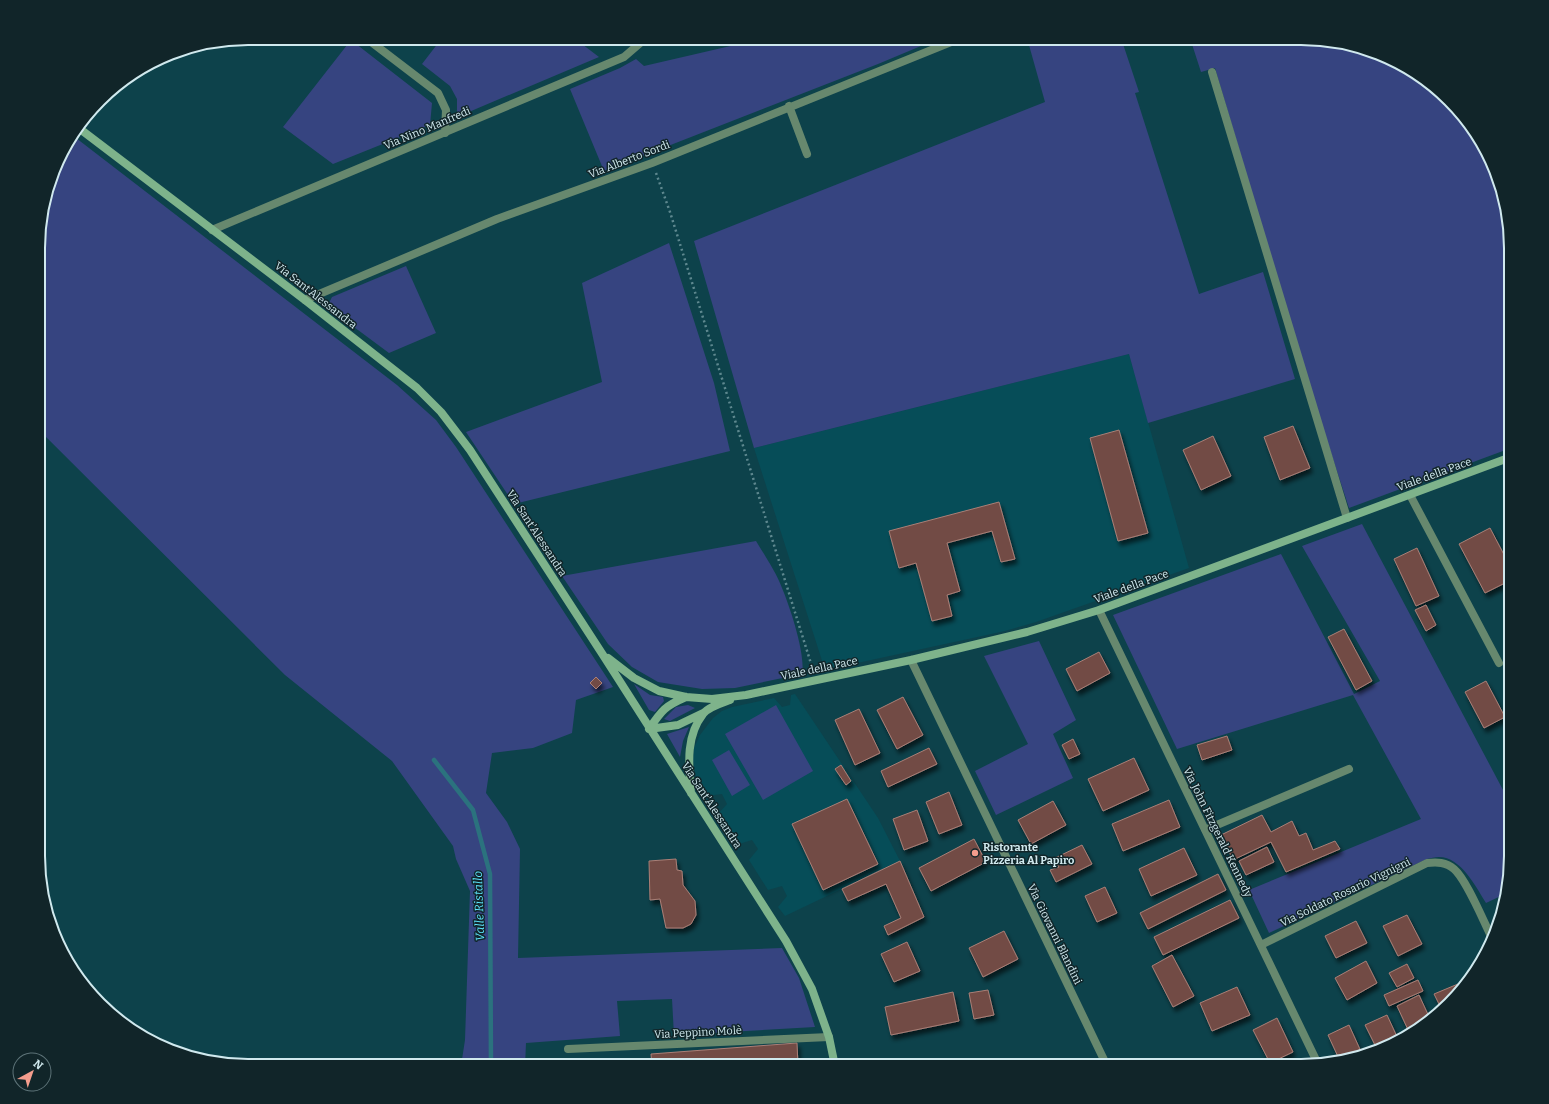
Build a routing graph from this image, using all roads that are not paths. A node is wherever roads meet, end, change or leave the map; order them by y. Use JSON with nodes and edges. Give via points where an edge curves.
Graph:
{"nodes":[{"id":1,"x":375,"y":45,"type":"edge"},
{"id":2,"x":638,"y":45,"type":"edge"},
{"id":3,"x":942,"y":45,"type":"edge"},
{"id":4,"x":1212,"y":72,"type":"dead end"},
{"id":5,"x":789,"y":106,"type":"junction"},
{"id":6,"x":83,"y":130,"type":"edge"},
{"id":7,"x":445,"y":133,"type":"junction"},
{"id":8,"x":807,"y":154,"type":"dead end"},
{"id":9,"x":212,"y":230,"type":"junction"},
{"id":10,"x":305,"y":300,"type":"junction"},
{"id":11,"x":1504,"y":460,"type":"edge"},
{"id":12,"x":1410,"y":495,"type":"junction"},
{"id":13,"x":1347,"y":518,"type":"junction"},
{"id":14,"x":1099,"y":610,"type":"junction"},
{"id":15,"x":603,"y":655,"type":"junction"},
{"id":16,"x":911,"y":660,"type":"junction"},
{"id":17,"x":1499,"y":663,"type":"dead end"},
{"id":18,"x":746,"y":695,"type":"junction"},
{"id":19,"x":686,"y":697,"type":"junction"},
{"id":20,"x":703,"y":713,"type":"junction"},
{"id":21,"x":649,"y":729,"type":"junction"},
{"id":22,"x":1349,"y":769,"type":"dead end"},
{"id":23,"x":692,"y":793,"type":"junction"},
{"id":24,"x":1205,"y":830,"type":"junction"},
{"id":25,"x":1489,"y":933,"type":"edge"},
{"id":26,"x":1261,"y":945,"type":"junction"},
{"id":27,"x":829,"y":1037,"type":"junction"},
{"id":28,"x":568,"y":1049,"type":"dead end"},
{"id":29,"x":834,"y":1059,"type":"edge"},
{"id":30,"x":1104,"y":1059,"type":"edge"},
{"id":31,"x":1316,"y":1059,"type":"edge"}],
"edges":[{"from":1,"to":7,"type":"street","via":[[438,93],[446,110]]},
{"from":2,"to":7,"type":"street","name":"Via Nino Manfredi","via":[[624,57]]},
{"from":3,"to":5,"type":"street","name":"Via Alberto Sordi"},
{"from":4,"to":13,"type":"street"},
{"from":5,"to":8,"type":"street"},
{"from":5,"to":10,"type":"street","name":"Via Alberto Sordi","via":[[652,163],[496,219]]},
{"from":6,"to":9,"type":"street","name":"Via Sant'Alessandra"},
{"from":7,"to":9,"type":"street","name":"Via Nino Manfredi"},
{"from":9,"to":10,"type":"street","name":"Via Sant'Alessandra"},
{"from":10,"to":15,"type":"street","name":"Via Sant'Alessandra","via":[[417,388],[441,412],[470,450]]},
{"from":11,"to":12,"type":"street","name":"Viale della Pace"},
{"from":12,"to":13,"type":"street","name":"Viale della Pace"},
{"from":12,"to":17,"type":"street"},
{"from":13,"to":14,"type":"street","name":"Viale della Pace"},
{"from":14,"to":16,"type":"street","name":"Viale della Pace","via":[[1027,632]]},
{"from":14,"to":24,"type":"street","name":"Via John Fitzgerald Kennedy"},
{"from":15,"to":19,"type":"street","via":[[634,678],[659,691]]},
{"from":15,"to":21,"type":"street","name":"Via Sant'Alessandra"},
{"from":16,"to":18,"type":"street","name":"Viale della Pace"},
{"from":16,"to":30,"type":"street","name":"Via Giovanni Blandini"},
{"from":18,"to":19,"type":"street","via":[[712,699]]},
{"from":18,"to":20,"type":"street","via":[[721,703]]},
{"from":19,"to":21,"type":"street","via":[[669,704]]},
{"from":20,"to":21,"type":"street","via":[[678,725]]},
{"from":20,"to":23,"type":"street","via":[[693,734],[688,759]]},
{"from":21,"to":23,"type":"street","name":"Via Sant'Alessandra"},
{"from":22,"to":24,"type":"street"},
{"from":23,"to":27,"type":"street","name":"Via Sant'Alessandra","via":[[786,941],[812,989]]},
{"from":24,"to":26,"type":"street","name":"Via John Fitzgerald Kennedy"},
{"from":25,"to":26,"type":"street","name":"Via Soldato Rosario Vignigni","via":[[1462,878],[1453,868],[1439,862],[1427,863]]},
{"from":26,"to":31,"type":"street","name":"Via John Fitzgerald Kennedy"},
{"from":27,"to":28,"type":"street","name":"Via Peppino Molè"},
{"from":27,"to":29,"type":"street","name":"Via Sant'Alessandra"}]}
